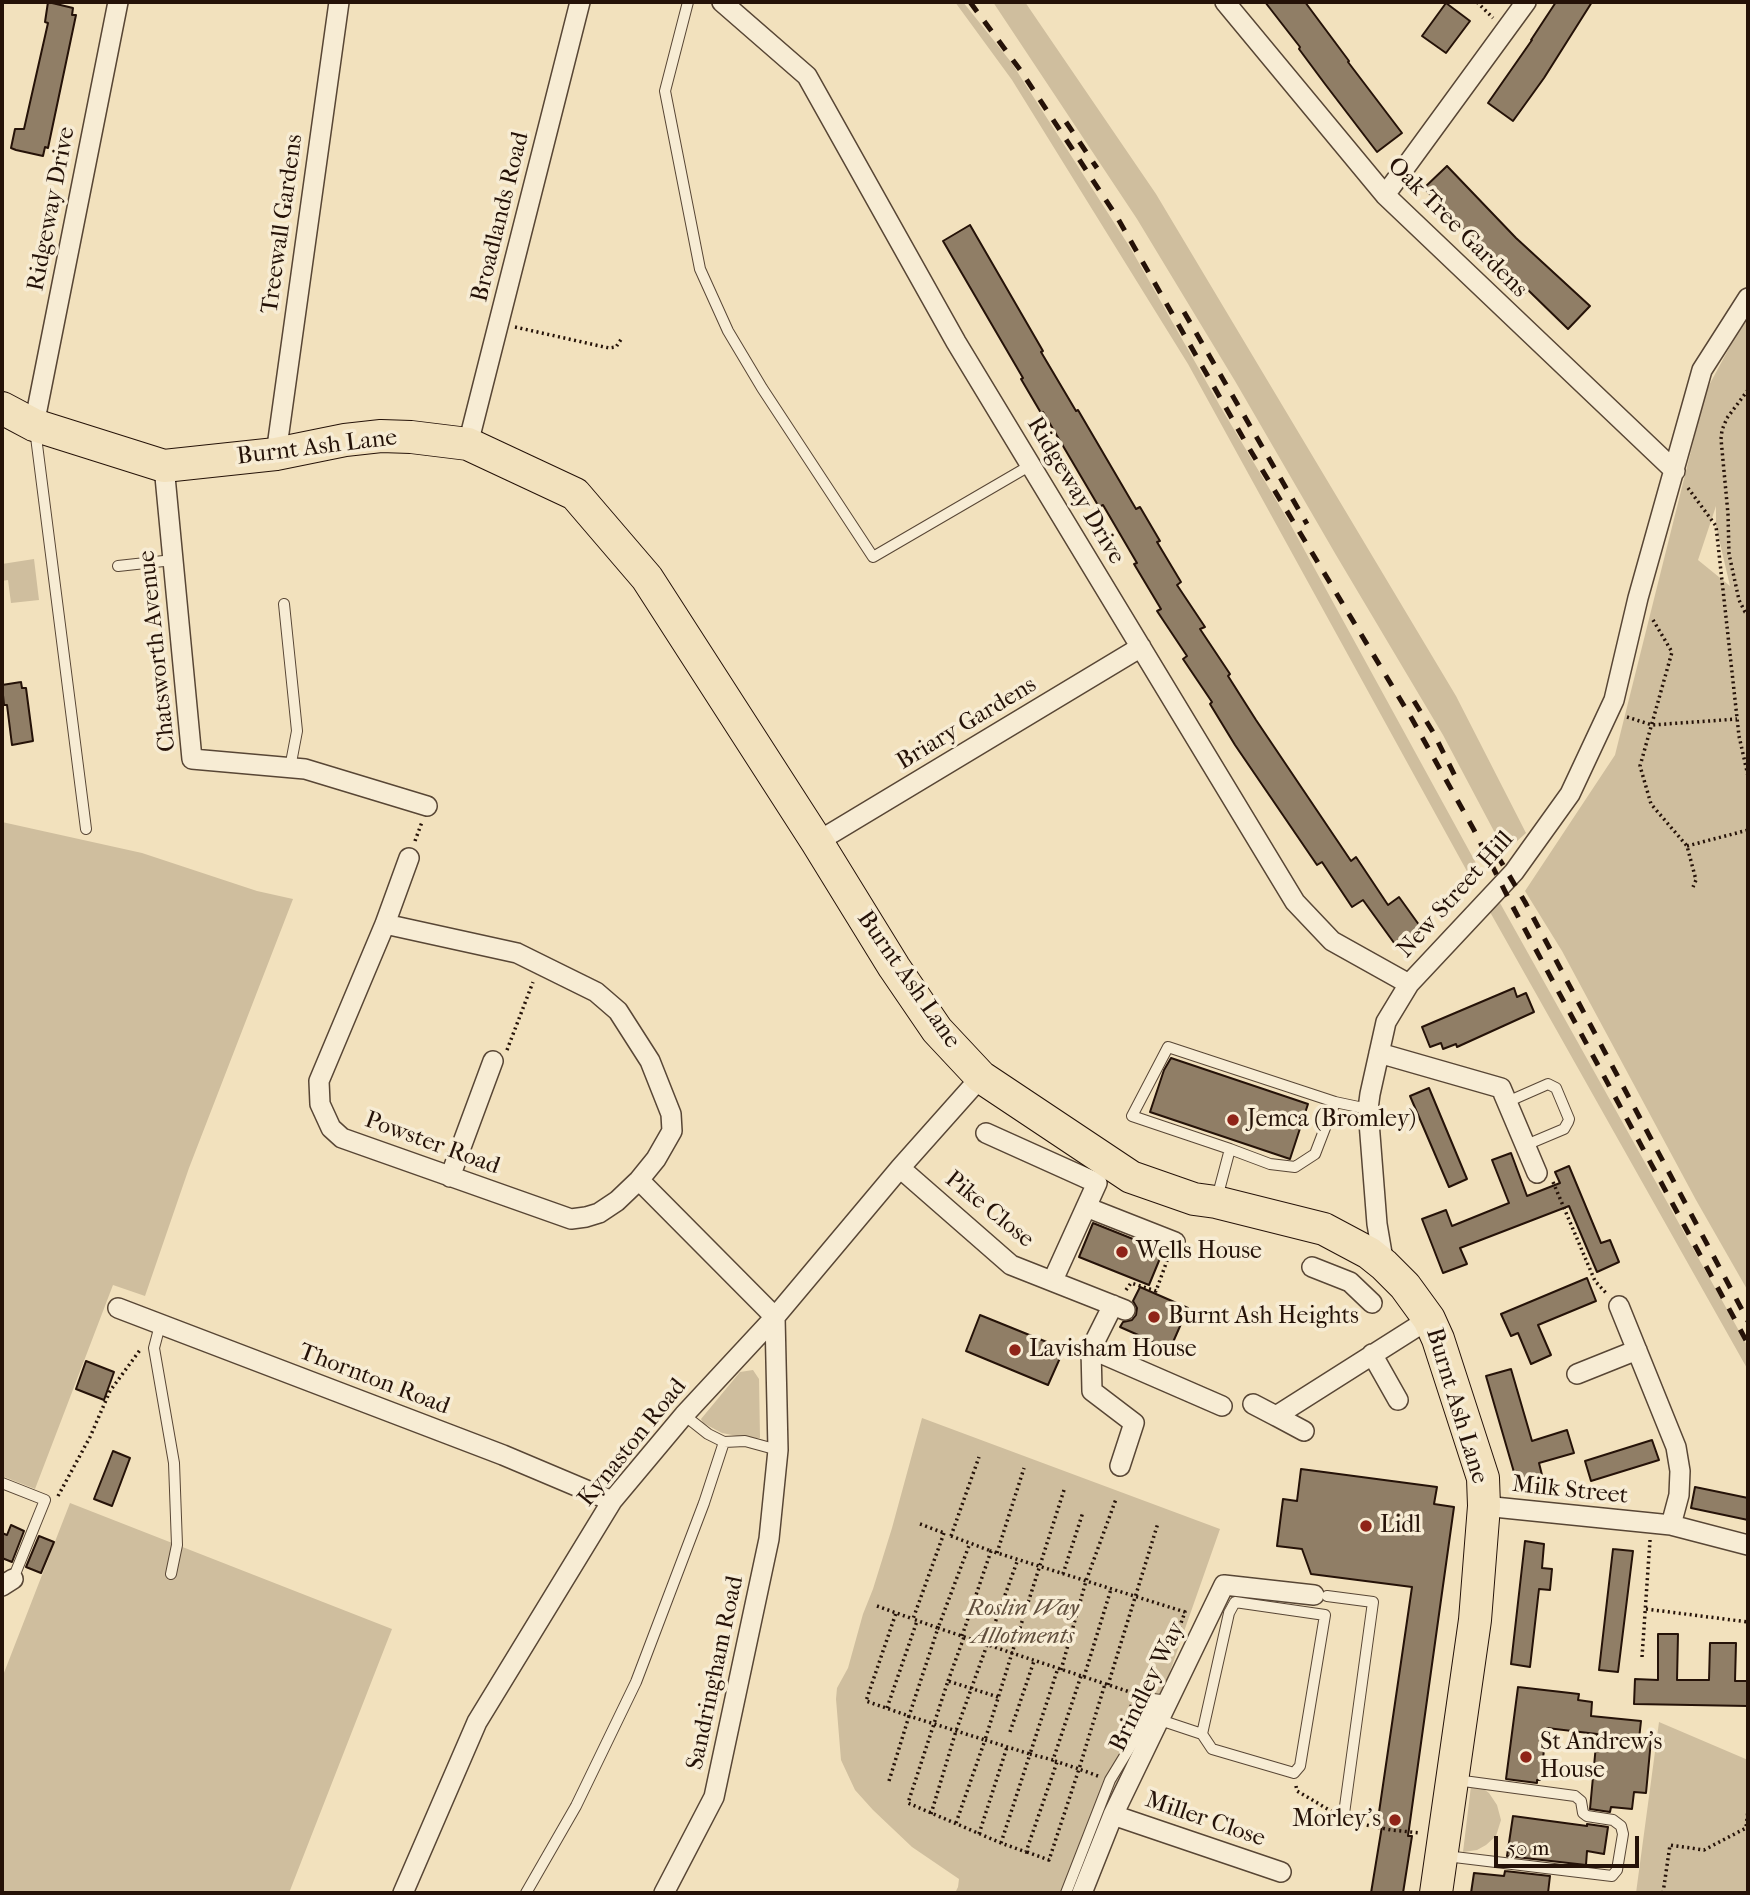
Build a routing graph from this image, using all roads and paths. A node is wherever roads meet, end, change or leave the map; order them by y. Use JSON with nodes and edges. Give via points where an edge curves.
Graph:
{"nodes":[{"id":1,"x":118,"y":2,"type":"edge"},
{"id":2,"x":339,"y":2,"type":"edge"},
{"id":3,"x":580,"y":2,"type":"edge"},
{"id":4,"x":688,"y":2,"type":"edge"},
{"id":5,"x":722,"y":2,"type":"edge"},
{"id":6,"x":1225,"y":2,"type":"edge"},
{"id":7,"x":1526,"y":2,"type":"edge"},
{"id":8,"x":1385,"y":195,"type":"junction"},
{"id":9,"x":1748,"y":298,"type":"edge"},
{"id":10,"x":499,"y":323,"type":"junction"},
{"id":11,"x":622,"y":338,"type":"dead end"},
{"id":12,"x":1748,"y":390,"type":"edge"},
{"id":13,"x":2,"y":408,"type":"edge"},
{"id":14,"x":34,"y":425,"type":"junction"},
{"id":15,"x":468,"y":444,"type":"junction"},
{"id":16,"x":276,"y":454,"type":"junction"},
{"id":17,"x":1031,"y":465,"type":"junction"},
{"id":18,"x":164,"y":466,"type":"junction"},
{"id":19,"x":1675,"y":471,"type":"junction"},
{"id":20,"x":173,"y":560,"type":"junction"},
{"id":21,"x":118,"y":566,"type":"dead end"},
{"id":22,"x":1638,"y":598,"type":"junction"},
{"id":23,"x":285,"y":604,"type":"dead end"},
{"id":24,"x":1748,"y":614,"type":"edge"},
{"id":25,"x":1141,"y":647,"type":"junction"},
{"id":26,"x":1608,"y":713,"type":"junction"},
{"id":27,"x":1737,"y":719,"type":"junction"},
{"id":28,"x":1652,"y":724,"type":"junction"},
{"id":29,"x":290,"y":768,"type":"junction"},
{"id":30,"x":1748,"y":776,"type":"edge"},
{"id":31,"x":427,"y":806,"type":"joint"},
{"id":32,"x":86,"y":829,"type":"dead end"},
{"id":33,"x":1748,"y":830,"type":"edge"},
{"id":34,"x":817,"y":842,"type":"junction"},
{"id":35,"x":1687,"y":846,"type":"junction"},
{"id":36,"x":409,"y":858,"type":"joint"},
{"id":37,"x":1693,"y":887,"type":"dead end"},
{"id":38,"x":385,"y":924,"type":"junction"},
{"id":39,"x":540,"y":964,"type":"junction"},
{"id":40,"x":1409,"y":984,"type":"junction"},
{"id":41,"x":1378,"y":1053,"type":"junction"},
{"id":42,"x":493,"y":1061,"type":"joint"},
{"id":43,"x":981,"y":1076,"type":"junction"},
{"id":44,"x":1335,"y":1102,"type":"junction"},
{"id":45,"x":1507,"y":1102,"type":"junction"},
{"id":46,"x":1368,"y":1109,"type":"junction"},
{"id":47,"x":986,"y":1133,"type":"dead end"},
{"id":48,"x":1526,"y":1145,"type":"junction"},
{"id":49,"x":1230,"y":1149,"type":"junction"},
{"id":50,"x":900,"y":1168,"type":"junction"},
{"id":51,"x":1537,"y":1173,"type":"joint"},
{"id":52,"x":450,"y":1177,"type":"junction"},
{"id":53,"x":639,"y":1180,"type":"junction"},
{"id":54,"x":1216,"y":1202,"type":"junction"},
{"id":55,"x":1086,"y":1207,"type":"junction"},
{"id":56,"x":1175,"y":1242,"type":"joint"},
{"id":57,"x":1376,"y":1259,"type":"junction"},
{"id":58,"x":1312,"y":1267,"type":"dead end"},
{"id":59,"x":1053,"y":1280,"type":"junction"},
{"id":60,"x":1350,"y":1282,"type":"junction"},
{"id":61,"x":1372,"y":1303,"type":"dead end"},
{"id":62,"x":1619,"y":1306,"type":"joint"},
{"id":63,"x":1119,"y":1307,"type":"junction"},
{"id":64,"x":118,"y":1308,"type":"dead end"},
{"id":65,"x":775,"y":1317,"type":"junction"},
{"id":66,"x":1429,"y":1319,"type":"junction"},
{"id":67,"x":160,"y":1325,"type":"junction"},
{"id":68,"x":1091,"y":1349,"type":"junction"},
{"id":69,"x":1637,"y":1350,"type":"junction"},
{"id":70,"x":1372,"y":1354,"type":"junction"},
{"id":71,"x":1577,"y":1374,"type":"dead end"},
{"id":72,"x":1398,"y":1400,"type":"dead end"},
{"id":73,"x":1253,"y":1404,"type":"dead end"},
{"id":74,"x":1222,"y":1406,"type":"dead end"},
{"id":75,"x":684,"y":1415,"type":"junction"},
{"id":76,"x":1276,"y":1416,"type":"junction"},
{"id":77,"x":1304,"y":1431,"type":"dead end"},
{"id":78,"x":724,"y":1442,"type":"junction"},
{"id":79,"x":778,"y":1450,"type":"junction"},
{"id":80,"x":979,"y":1457,"type":"dead end"},
{"id":81,"x":1120,"y":1466,"type":"dead end"},
{"id":82,"x":1024,"y":1468,"type":"dead end"},
{"id":83,"x":2,"y":1483,"type":"edge"},
{"id":84,"x":1064,"y":1490,"type":"dead end"},
{"id":85,"x":1116,"y":1499,"type":"dead end"},
{"id":86,"x":45,"y":1500,"type":"junction"},
{"id":87,"x":612,"y":1501,"type":"junction"},
{"id":88,"x":1484,"y":1507,"type":"junction"},
{"id":89,"x":1083,"y":1513,"type":"dead end"},
{"id":90,"x":1158,"y":1523,"type":"dead end"},
{"id":91,"x":920,"y":1524,"type":"dead end"},
{"id":92,"x":1651,"y":1524,"type":"junction"},
{"id":93,"x":1671,"y":1525,"type":"junction"},
{"id":94,"x":944,"y":1533,"type":"junction"},
{"id":95,"x":951,"y":1536,"type":"junction"},
{"id":96,"x":970,"y":1543,"type":"junction"},
{"id":97,"x":1748,"y":1545,"type":"edge"},
{"id":98,"x":991,"y":1551,"type":"junction"},
{"id":99,"x":997,"y":1553,"type":"junction"},
{"id":100,"x":1018,"y":1559,"type":"junction"},
{"id":101,"x":1040,"y":1566,"type":"junction"},
{"id":102,"x":171,"y":1574,"type":"dead end"},
{"id":103,"x":1063,"y":1574,"type":"junction"},
{"id":104,"x":1086,"y":1581,"type":"junction"},
{"id":105,"x":7,"y":1582,"type":"edge"},
{"id":106,"x":1111,"y":1589,"type":"junction"},
{"id":107,"x":1321,"y":1595,"type":"junction"},
{"id":108,"x":1135,"y":1596,"type":"junction"},
{"id":109,"x":877,"y":1606,"type":"dead end"},
{"id":110,"x":1645,"y":1609,"type":"junction"},
{"id":111,"x":896,"y":1613,"type":"junction"},
{"id":112,"x":1325,"y":1615,"type":"junction"},
{"id":113,"x":915,"y":1620,"type":"junction"},
{"id":114,"x":1748,"y":1622,"type":"edge"},
{"id":115,"x":938,"y":1628,"type":"junction"},
{"id":116,"x":963,"y":1637,"type":"junction"},
{"id":117,"x":1176,"y":1637,"type":"dead end"},
{"id":118,"x":987,"y":1645,"type":"junction"},
{"id":119,"x":1012,"y":1653,"type":"junction"},
{"id":120,"x":1642,"y":1657,"type":"dead end"},
{"id":121,"x":1034,"y":1661,"type":"junction"},
{"id":122,"x":1059,"y":1669,"type":"junction"},
{"id":123,"x":1082,"y":1677,"type":"junction"},
{"id":124,"x":948,"y":1681,"type":"junction"},
{"id":125,"x":1107,"y":1685,"type":"junction"},
{"id":126,"x":972,"y":1689,"type":"junction"},
{"id":127,"x":998,"y":1698,"type":"junction"},
{"id":128,"x":1161,"y":1700,"type":"junction"},
{"id":129,"x":887,"y":1708,"type":"junction"},
{"id":130,"x":909,"y":1716,"type":"junction"},
{"id":131,"x":1160,"y":1720,"type":"junction"},
{"id":132,"x":933,"y":1724,"type":"junction"},
{"id":133,"x":956,"y":1731,"type":"junction"},
{"id":134,"x":1010,"y":1732,"type":"dead end"},
{"id":135,"x":1202,"y":1734,"type":"junction"},
{"id":136,"x":985,"y":1740,"type":"junction"},
{"id":137,"x":1007,"y":1747,"type":"junction"},
{"id":138,"x":1030,"y":1754,"type":"junction"},
{"id":139,"x":1055,"y":1761,"type":"junction"},
{"id":140,"x":1079,"y":1769,"type":"junction"},
{"id":141,"x":1294,"y":1773,"type":"junction"},
{"id":142,"x":1452,"y":1779,"type":"junction"},
{"id":143,"x":889,"y":1781,"type":"dead end"},
{"id":144,"x":1748,"y":1810,"type":"edge"},
{"id":145,"x":931,"y":1814,"type":"junction"},
{"id":146,"x":1114,"y":1815,"type":"junction"},
{"id":147,"x":1343,"y":1821,"type":"junction"},
{"id":148,"x":955,"y":1824,"type":"junction"},
{"id":149,"x":979,"y":1834,"type":"junction"},
{"id":150,"x":1001,"y":1843,"type":"junction"},
{"id":151,"x":1442,"y":1845,"type":"junction"},
{"id":152,"x":1027,"y":1852,"type":"junction"},
{"id":153,"x":1281,"y":1872,"type":"dead end"},
{"id":154,"x":403,"y":1893,"type":"edge"},
{"id":155,"x":526,"y":1893,"type":"edge"},
{"id":156,"x":664,"y":1893,"type":"edge"},
{"id":157,"x":1066,"y":1893,"type":"edge"},
{"id":158,"x":1082,"y":1893,"type":"edge"},
{"id":159,"x":1436,"y":1893,"type":"edge"},
{"id":160,"x":1663,"y":1893,"type":"edge"}],
"edges":[{"from":1,"to":14,"type":"street","name":"Ridgeway Drive"},
{"from":2,"to":16,"type":"street","name":"Treewall Gardens"},
{"from":3,"to":10,"type":"street","name":"Broadlands Road"},
{"from":4,"to":17,"type":"lane","via":[[665,92],[700,269],[728,331],[762,388],[873,557]]},
{"from":5,"to":17,"type":"street","name":"Ridgeway Drive","via":[[807,76],[956,342]]},
{"from":6,"to":8,"type":"street","name":"Oak Tree Gardens"},
{"from":7,"to":8,"type":"street"},
{"from":8,"to":19,"type":"street","name":"Oak Tree Gardens"},
{"from":9,"to":19,"type":"street","name":"New Street Hill","via":[[1702,370]]},
{"from":10,"to":11,"type":"path","via":[[609,348]]},
{"from":10,"to":15,"type":"street","name":"Broadlands Road"},
{"from":12,"to":24,"type":"path","via":[[1727,418],[1721,439],[1729,554],[1739,600]]},
{"from":13,"to":14,"type":"main road","name":"Burnt Ash Lane"},
{"from":14,"to":18,"type":"main road","name":"Burnt Ash Lane"},
{"from":14,"to":32,"type":"lane"},
{"from":15,"to":16,"type":"main road","name":"Burnt Ash Lane","via":[[381,436]]},
{"from":15,"to":34,"type":"main road","name":"Burnt Ash Lane","via":[[575,494],[647,578]]},
{"from":16,"to":18,"type":"main road","name":"Burnt Ash Lane"},
{"from":17,"to":25,"type":"street","name":"Ridgeway Drive"},
{"from":18,"to":20,"type":"street","name":"Chatsworth Avenue"},
{"from":19,"to":22,"type":"street","name":"New Street Hill"},
{"from":19,"to":27,"type":"path","via":[[1716,526]]},
{"from":20,"to":21,"type":"lane"},
{"from":20,"to":29,"type":"street","name":"Chatsworth Avenue","via":[[192,760]]},
{"from":22,"to":26,"type":"street","name":"New Street Hill"},
{"from":22,"to":28,"type":"path","via":[[1672,652]]},
{"from":23,"to":29,"type":"lane","via":[[298,731]]},
{"from":25,"to":34,"type":"street","name":"Briary Gardens"},
{"from":25,"to":40,"type":"street","name":"Ridgeway Drive","via":[[1295,902],[1332,941]]},
{"from":26,"to":28,"type":"path"},
{"from":26,"to":40,"type":"street","name":"New Street Hill","via":[[1570,794],[1514,872]]},
{"from":27,"to":28,"type":"path"},
{"from":27,"to":30,"type":"path"},
{"from":28,"to":35,"type":"path","via":[[1640,766],[1651,804]]},
{"from":29,"to":31,"type":"street","name":"Chatsworth Avenue"},
{"from":31,"to":36,"type":"path"},
{"from":33,"to":35,"type":"path"},
{"from":34,"to":43,"type":"main road","name":"Burnt Ash Lane","via":[[937,1030]]},
{"from":35,"to":37,"type":"path","via":[[1696,880]]},
{"from":36,"to":38,"type":"street","name":"Powster Road"},
{"from":38,"to":39,"type":"street","name":"Powster Road","via":[[517,953]]},
{"from":38,"to":52,"type":"street","name":"Powster Road","via":[[319,1081],[320,1104],[331,1128],[342,1138]]},
{"from":39,"to":42,"type":"path","via":[[504,1058]]},
{"from":39,"to":53,"type":"street","name":"Powster Road","via":[[596,992],[618,1011],[650,1061],[671,1114],[672,1131]]},
{"from":40,"to":41,"type":"street","name":"New Street Hill","via":[[1386,1022]]},
{"from":41,"to":45,"type":"street","via":[[1501,1088]]},
{"from":41,"to":46,"type":"street","name":"New Street Hill"},
{"from":42,"to":52,"type":"street"},
{"from":43,"to":50,"type":"street","name":"Kynaston Road"},
{"from":43,"to":54,"type":"main road","name":"Burnt Ash Lane","via":[[1131,1177]]},
{"from":44,"to":46,"type":"lane"},
{"from":44,"to":49,"type":"lane","via":[[1315,1154],[1295,1167],[1270,1164]]},
{"from":44,"to":49,"type":"lane","via":[[1168,1047],[1132,1116]]},
{"from":45,"to":48,"type":"street"},
{"from":45,"to":48,"type":"lane","via":[[1548,1084],[1556,1088],[1568,1122],[1564,1129]]},
{"from":46,"to":57,"type":"street","name":"New Street Hill"},
{"from":47,"to":55,"type":"street","name":"Pike Close","via":[[1097,1183]]},
{"from":48,"to":51,"type":"street"},
{"from":49,"to":54,"type":"lane"},
{"from":50,"to":59,"type":"street","name":"Pike Close","via":[[1011,1265]]},
{"from":50,"to":65,"type":"street","name":"Kynaston Road"},
{"from":51,"to":62,"type":"path","via":[[1552,1179],[1595,1281]]},
{"from":52,"to":53,"type":"street","name":"Powster Road","via":[[571,1219],[599,1213]]},
{"from":53,"to":65,"type":"street"},
{"from":54,"to":57,"type":"main road","name":"Burnt Ash Lane","via":[[1324,1229]]},
{"from":55,"to":56,"type":"street"},
{"from":55,"to":59,"type":"street","name":"Pike Close"},
{"from":56,"to":63,"type":"path","via":[[1156,1291],[1131,1283]]},
{"from":57,"to":60,"type":"street"},
{"from":57,"to":66,"type":"main road","name":"Burnt Ash Lane","via":[[1405,1286]]},
{"from":58,"to":60,"type":"street"},
{"from":59,"to":63,"type":"street","name":"Pike Close"},
{"from":60,"to":61,"type":"street"},
{"from":62,"to":69,"type":"street"},
{"from":63,"to":68,"type":"street"},
{"from":64,"to":67,"type":"street","name":"Thornton Road"},
{"from":65,"to":75,"type":"street","name":"Kynaston Road"},
{"from":65,"to":79,"type":"street","name":"Sandringham Road"},
{"from":66,"to":70,"type":"street"},
{"from":66,"to":88,"type":"main road","name":"Burnt Ash Lane","via":[[1483,1478]]},
{"from":67,"to":86,"type":"path","via":[[110,1391],[56,1499],[48,1494]]},
{"from":67,"to":87,"type":"street","name":"Thornton Road"},
{"from":67,"to":102,"type":"lane","via":[[154,1348],[174,1463],[177,1545]]},
{"from":68,"to":74,"type":"street"},
{"from":68,"to":81,"type":"street","via":[[1092,1391],[1134,1423]]},
{"from":69,"to":71,"type":"street"},
{"from":69,"to":93,"type":"street","via":[[1676,1447],[1679,1495]]},
{"from":70,"to":72,"type":"street"},
{"from":70,"to":76,"type":"street"},
{"from":73,"to":76,"type":"street"},
{"from":75,"to":78,"type":"lane"},
{"from":75,"to":87,"type":"street","name":"Kynaston Road"},
{"from":76,"to":77,"type":"street"},
{"from":78,"to":79,"type":"lane","via":[[744,1441]]},
{"from":78,"to":155,"type":"lane","via":[[636,1682],[576,1806]]},
{"from":79,"to":156,"type":"street","name":"Sandringham Road","via":[[769,1539],[715,1797]]},
{"from":80,"to":95,"type":"path"},
{"from":82,"to":99,"type":"path"},
{"from":83,"to":86,"type":"lane"},
{"from":84,"to":101,"type":"path"},
{"from":85,"to":104,"type":"path"},
{"from":86,"to":105,"type":"lane"},
{"from":87,"to":154,"type":"street","name":"Kynaston Road","via":[[477,1722]]},
{"from":88,"to":92,"type":"street","name":"Milk Street"},
{"from":88,"to":142,"type":"main road","name":"Burnt Ash Lane","via":[[1475,1620]]},
{"from":89,"to":103,"type":"path"},
{"from":90,"to":108,"type":"path"},
{"from":91,"to":94,"type":"path"},
{"from":92,"to":93,"type":"street","name":"Milk Street"},
{"from":92,"to":110,"type":"path","name":"Milk Street"},
{"from":93,"to":97,"type":"street","name":"Milk Street"},
{"from":94,"to":95,"type":"path"},
{"from":94,"to":113,"type":"path"},
{"from":95,"to":96,"type":"path"},
{"from":96,"to":98,"type":"path"},
{"from":96,"to":115,"type":"path"},
{"from":98,"to":99,"type":"path"},
{"from":98,"to":116,"type":"path"},
{"from":99,"to":100,"type":"path"},
{"from":100,"to":101,"type":"path"},
{"from":100,"to":118,"type":"path"},
{"from":101,"to":103,"type":"path"},
{"from":101,"to":119,"type":"path"},
{"from":103,"to":104,"type":"path"},
{"from":104,"to":106,"type":"path"},
{"from":104,"to":122,"type":"path"},
{"from":106,"to":108,"type":"path"},
{"from":106,"to":123,"type":"path"},
{"from":107,"to":112,"type":"lane"},
{"from":107,"to":128,"type":"street","name":"Brindley Way","via":[[1224,1585]]},
{"from":107,"to":147,"type":"lane","via":[[1373,1602]]},
{"from":108,"to":117,"type":"path","via":[[1185,1612]]},
{"from":108,"to":125,"type":"path"},
{"from":109,"to":111,"type":"path"},
{"from":110,"to":114,"type":"path"},
{"from":110,"to":120,"type":"path","name":"Milk Street"},
{"from":111,"to":113,"type":"path"},
{"from":111,"to":129,"type":"path","via":[[866,1701]]},
{"from":112,"to":135,"type":"lane","via":[[1235,1602]]},
{"from":112,"to":141,"type":"lane","via":[[1300,1766]]},
{"from":113,"to":115,"type":"path"},
{"from":113,"to":129,"type":"path"},
{"from":115,"to":116,"type":"path"},
{"from":115,"to":130,"type":"path"},
{"from":116,"to":118,"type":"path"},
{"from":116,"to":124,"type":"path"},
{"from":118,"to":119,"type":"path"},
{"from":118,"to":126,"type":"path"},
{"from":119,"to":121,"type":"path"},
{"from":119,"to":127,"type":"path"},
{"from":121,"to":122,"type":"path"},
{"from":121,"to":134,"type":"path"},
{"from":122,"to":123,"type":"path"},
{"from":122,"to":138,"type":"path"},
{"from":123,"to":125,"type":"path"},
{"from":123,"to":139,"type":"path"},
{"from":124,"to":126,"type":"path"},
{"from":124,"to":132,"type":"path"},
{"from":125,"to":128,"type":"path"},
{"from":125,"to":140,"type":"path"},
{"from":126,"to":127,"type":"path"},
{"from":126,"to":133,"type":"path"},
{"from":127,"to":136,"type":"path"},
{"from":128,"to":131,"type":"street","name":"Brindley Way"},
{"from":128,"to":157,"type":"lane","via":[[1110,1780]]},
{"from":129,"to":130,"type":"path"},
{"from":130,"to":132,"type":"path"},
{"from":130,"to":143,"type":"path"},
{"from":131,"to":135,"type":"lane"},
{"from":131,"to":146,"type":"street","name":"Brindley Way"},
{"from":132,"to":133,"type":"path"},
{"from":132,"to":145,"type":"path","via":[[908,1803]]},
{"from":133,"to":136,"type":"path"},
{"from":133,"to":145,"type":"path"},
{"from":135,"to":141,"type":"lane","via":[[1212,1749]]},
{"from":136,"to":137,"type":"path"},
{"from":136,"to":148,"type":"path"},
{"from":137,"to":138,"type":"path"},
{"from":137,"to":149,"type":"path"},
{"from":138,"to":139,"type":"path"},
{"from":138,"to":150,"type":"path"},
{"from":139,"to":140,"type":"path"},
{"from":139,"to":152,"type":"path"},
{"from":140,"to":152,"type":"path","via":[[1049,1860]]},
{"from":141,"to":147,"type":"path","via":[[1297,1791]]},
{"from":142,"to":151,"type":"main road","name":"Burnt Ash Lane"},
{"from":142,"to":151,"type":"lane","via":[[1574,1796],[1581,1801],[1583,1813],[1613,1820],[1623,1834],[1612,1876]]},
{"from":144,"to":160,"type":"path","via":[[1746,1828],[1704,1850],[1670,1845]]},
{"from":145,"to":148,"type":"path"},
{"from":146,"to":153,"type":"street","name":"Miller Close"},
{"from":146,"to":158,"type":"street","name":"Brindley Way"},
{"from":147,"to":151,"type":"path"},
{"from":148,"to":149,"type":"path"},
{"from":149,"to":150,"type":"path"},
{"from":150,"to":152,"type":"path"},
{"from":151,"to":159,"type":"main road","name":"Burnt Ash Lane"}]}
